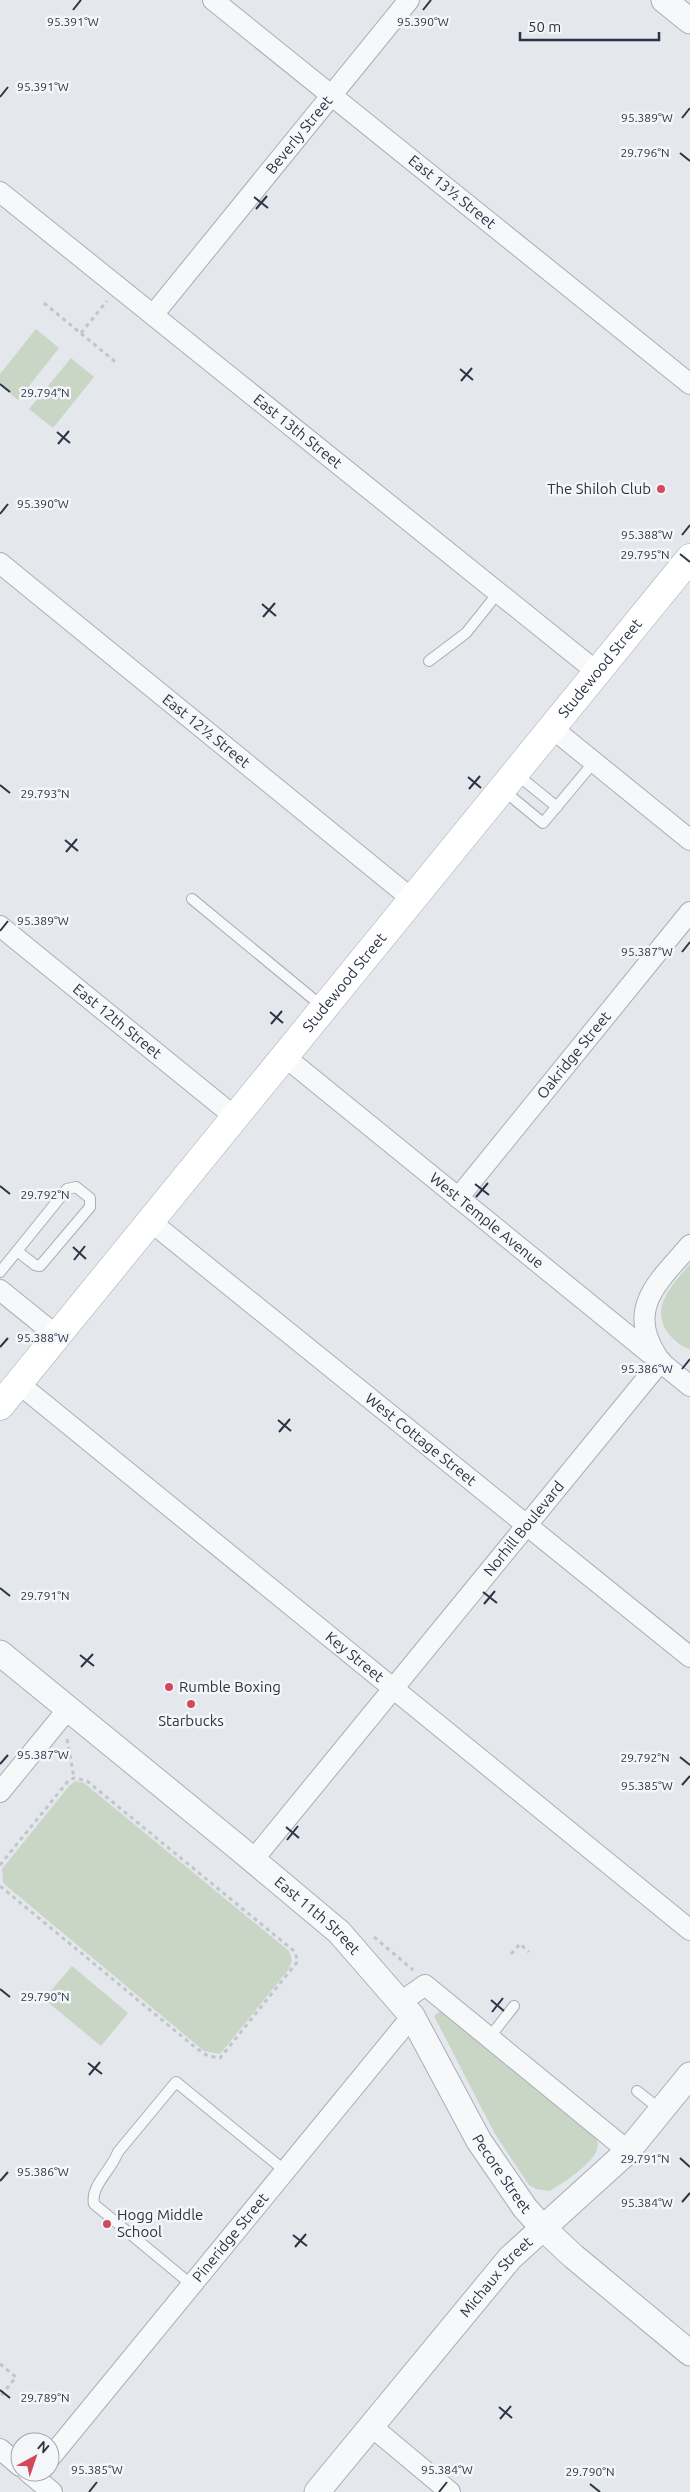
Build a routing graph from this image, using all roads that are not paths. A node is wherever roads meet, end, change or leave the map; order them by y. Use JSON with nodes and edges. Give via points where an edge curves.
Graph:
{"nodes":[{"id":1,"x":213,"y":0,"type":"edge"},
{"id":2,"x":409,"y":0,"type":"edge"},
{"id":3,"x":664,"y":0,"type":"edge"},
{"id":4,"x":690,"y":21,"type":"edge"},
{"id":5,"x":332,"y":95,"type":"junction"},
{"id":6,"x":0,"y":192,"type":"edge"},
{"id":7,"x":153,"y":315,"type":"junction"},
{"id":8,"x":690,"y":384,"type":"edge"},
{"id":9,"x":0,"y":563,"type":"edge"},
{"id":10,"x":688,"y":563,"type":"edge"},
{"id":11,"x":498,"y":593,"type":"junction"},
{"id":12,"x":429,"y":661,"type":"dead end"},
{"id":13,"x":597,"y":672,"type":"junction"},
{"id":14,"x":552,"y":728,"type":"junction"},
{"id":15,"x":594,"y":762,"type":"junction"},
{"id":16,"x":508,"y":781,"type":"junction"},
{"id":17,"x":557,"y":807,"type":"junction"},
{"id":18,"x":690,"y":840,"type":"edge"},
{"id":19,"x":192,"y":899,"type":"dead end"},
{"id":20,"x":412,"y":899,"type":"junction"},
{"id":21,"x":690,"y":912,"type":"edge"},
{"id":22,"x":0,"y":926,"type":"edge"},
{"id":23,"x":324,"y":1008,"type":"junction"},
{"id":24,"x":284,"y":1056,"type":"junction"},
{"id":25,"x":235,"y":1117,"type":"junction"},
{"id":26,"x":458,"y":1198,"type":"junction"},
{"id":27,"x":150,"y":1222,"type":"junction"},
{"id":28,"x":690,"y":1245,"type":"edge"},
{"id":29,"x":17,"y":1251,"type":"junction"},
{"id":30,"x":0,"y":1272,"type":"edge"},
{"id":31,"x":0,"y":1290,"type":"edge"},
{"id":32,"x":57,"y":1336,"type":"junction"},
{"id":33,"x":661,"y":1361,"type":"junction"},
{"id":34,"x":690,"y":1369,"type":"edge"},
{"id":35,"x":18,"y":1383,"type":"junction"},
{"id":36,"x":690,"y":1386,"type":"edge"},
{"id":37,"x":0,"y":1406,"type":"edge"},
{"id":38,"x":526,"y":1525,"type":"junction"},
{"id":39,"x":0,"y":1653,"type":"edge"},
{"id":40,"x":690,"y":1657,"type":"edge"},
{"id":41,"x":393,"y":1689,"type":"junction"},
{"id":42,"x":68,"y":1709,"type":"junction"},
{"id":43,"x":0,"y":1792,"type":"edge"},
{"id":44,"x":254,"y":1860,"type":"junction"},
{"id":45,"x":690,"y":1930,"type":"edge"},
{"id":46,"x":514,"y":2006,"type":"dead end"},
{"id":47,"x":407,"y":2009,"type":"junction"},
{"id":48,"x":489,"y":2038,"type":"junction"},
{"id":49,"x":690,"y":2075,"type":"edge"},
{"id":50,"x":638,"y":2091,"type":"dead end"},
{"id":51,"x":661,"y":2110,"type":"junction"},
{"id":52,"x":628,"y":2151,"type":"junction"},
{"id":53,"x":284,"y":2170,"type":"junction"},
{"id":54,"x":542,"y":2227,"type":"junction"},
{"id":55,"x":192,"y":2285,"type":"junction"},
{"id":56,"x":690,"y":2353,"type":"edge"},
{"id":57,"x":371,"y":2426,"type":"junction"},
{"id":58,"x":60,"y":2446,"type":"edge"},
{"id":59,"x":0,"y":2449,"type":"edge"},
{"id":60,"x":10,"y":2457,"type":"edge"},
{"id":61,"x":41,"y":2482,"type":"edge"},
{"id":62,"x":52,"y":2492,"type":"edge"},
{"id":63,"x":317,"y":2492,"type":"edge"},
{"id":64,"x":450,"y":2492,"type":"edge"}],
"edges":[{"from":1,"to":5,"type":"street","name":"East 13½ Street"},
{"from":2,"to":5,"type":"street","name":"Beverly Street"},
{"from":3,"to":4,"type":"street"},
{"from":5,"to":7,"type":"street","name":"Beverly Street"},
{"from":5,"to":8,"type":"street","name":"East 13½ Street"},
{"from":6,"to":7,"type":"street","name":"East 13th Street"},
{"from":7,"to":11,"type":"street","name":"East 13th Street"},
{"from":9,"to":20,"type":"street","name":"East 12½ Street"},
{"from":10,"to":13,"type":"main road","name":"Studewood Street"},
{"from":11,"to":12,"type":"lane","via":[[466,633]]},
{"from":11,"to":13,"type":"street","name":"East 13th Street"},
{"from":13,"to":14,"type":"main road","name":"Studewood Street"},
{"from":14,"to":15,"type":"street"},
{"from":14,"to":16,"type":"main road","name":"Studewood Street"},
{"from":15,"to":17,"type":"lane"},
{"from":15,"to":18,"type":"street"},
{"from":16,"to":17,"type":"lane"},
{"from":16,"to":17,"type":"lane","via":[[543,823]]},
{"from":16,"to":20,"type":"main road","name":"Studewood Street"},
{"from":19,"to":23,"type":"lane"},
{"from":20,"to":23,"type":"main road","name":"Studewood Street"},
{"from":21,"to":26,"type":"street","name":"Oakridge Street"},
{"from":22,"to":25,"type":"street","name":"East 12th Street"},
{"from":23,"to":24,"type":"main road","name":"Studewood Street"},
{"from":24,"to":25,"type":"main road","name":"Studewood Street"},
{"from":24,"to":26,"type":"street","name":"West Temple Avenue"},
{"from":25,"to":27,"type":"main road","name":"Studewood Street"},
{"from":26,"to":33,"type":"street","name":"West Temple Avenue"},
{"from":27,"to":32,"type":"main road","name":"Studewood Street"},
{"from":27,"to":38,"type":"street","name":"West Cottage Street"},
{"from":28,"to":33,"type":"street","via":[[650,1292],[645,1309],[649,1344]]},
{"from":29,"to":29,"type":"lane","via":[[67,1189],[76,1187],[90,1198],[90,1207],[40,1266]]},
{"from":29,"to":30,"type":"lane"},
{"from":31,"to":32,"type":"street"},
{"from":32,"to":35,"type":"main road","name":"Studewood Street"},
{"from":33,"to":34,"type":"street"},
{"from":33,"to":36,"type":"street","name":"West Temple Avenue"},
{"from":33,"to":38,"type":"street","name":"Norhill Boulevard"},
{"from":35,"to":37,"type":"main road","name":"Studewood Street"},
{"from":35,"to":41,"type":"street","name":"Key Street"},
{"from":38,"to":40,"type":"street","name":"West Cottage Street"},
{"from":38,"to":41,"type":"street","name":"Norhill Boulevard"},
{"from":39,"to":42,"type":"street","name":"East 11th Street"},
{"from":41,"to":44,"type":"street","name":"Norhill Boulevard"},
{"from":41,"to":45,"type":"street","name":"Key Street"},
{"from":42,"to":43,"type":"street"},
{"from":42,"to":44,"type":"street","name":"East 11th Street"},
{"from":44,"to":47,"type":"street","name":"East 11th Street","via":[[326,1920]]},
{"from":46,"to":48,"type":"lane"},
{"from":47,"to":48,"type":"street","via":[[425,1985]]},
{"from":47,"to":53,"type":"street","name":"Pineridge Street"},
{"from":47,"to":54,"type":"street","name":"Pecore Street","via":[[492,2162]]},
{"from":48,"to":52,"type":"street"},
{"from":49,"to":51,"type":"street","name":"Michaux Street"},
{"from":50,"to":51,"type":"lane"},
{"from":51,"to":52,"type":"street","name":"Michaux Street"},
{"from":52,"to":54,"type":"street","name":"Michaux Street"},
{"from":53,"to":55,"type":"street","name":"Pineridge Street"},
{"from":53,"to":55,"type":"lane","via":[[176,2082],[118,2152],[113,2166],[95,2188],[94,2204]]},
{"from":54,"to":56,"type":"street","name":"Pecore Street"},
{"from":54,"to":57,"type":"street","name":"Michaux Street","via":[[510,2258]]},
{"from":55,"to":58,"type":"street","name":"Pineridge Street"},
{"from":57,"to":63,"type":"street","name":"Michaux Street"},
{"from":57,"to":64,"type":"street"},
{"from":59,"to":60,"type":"street"},
{"from":61,"to":62,"type":"street"}]}
